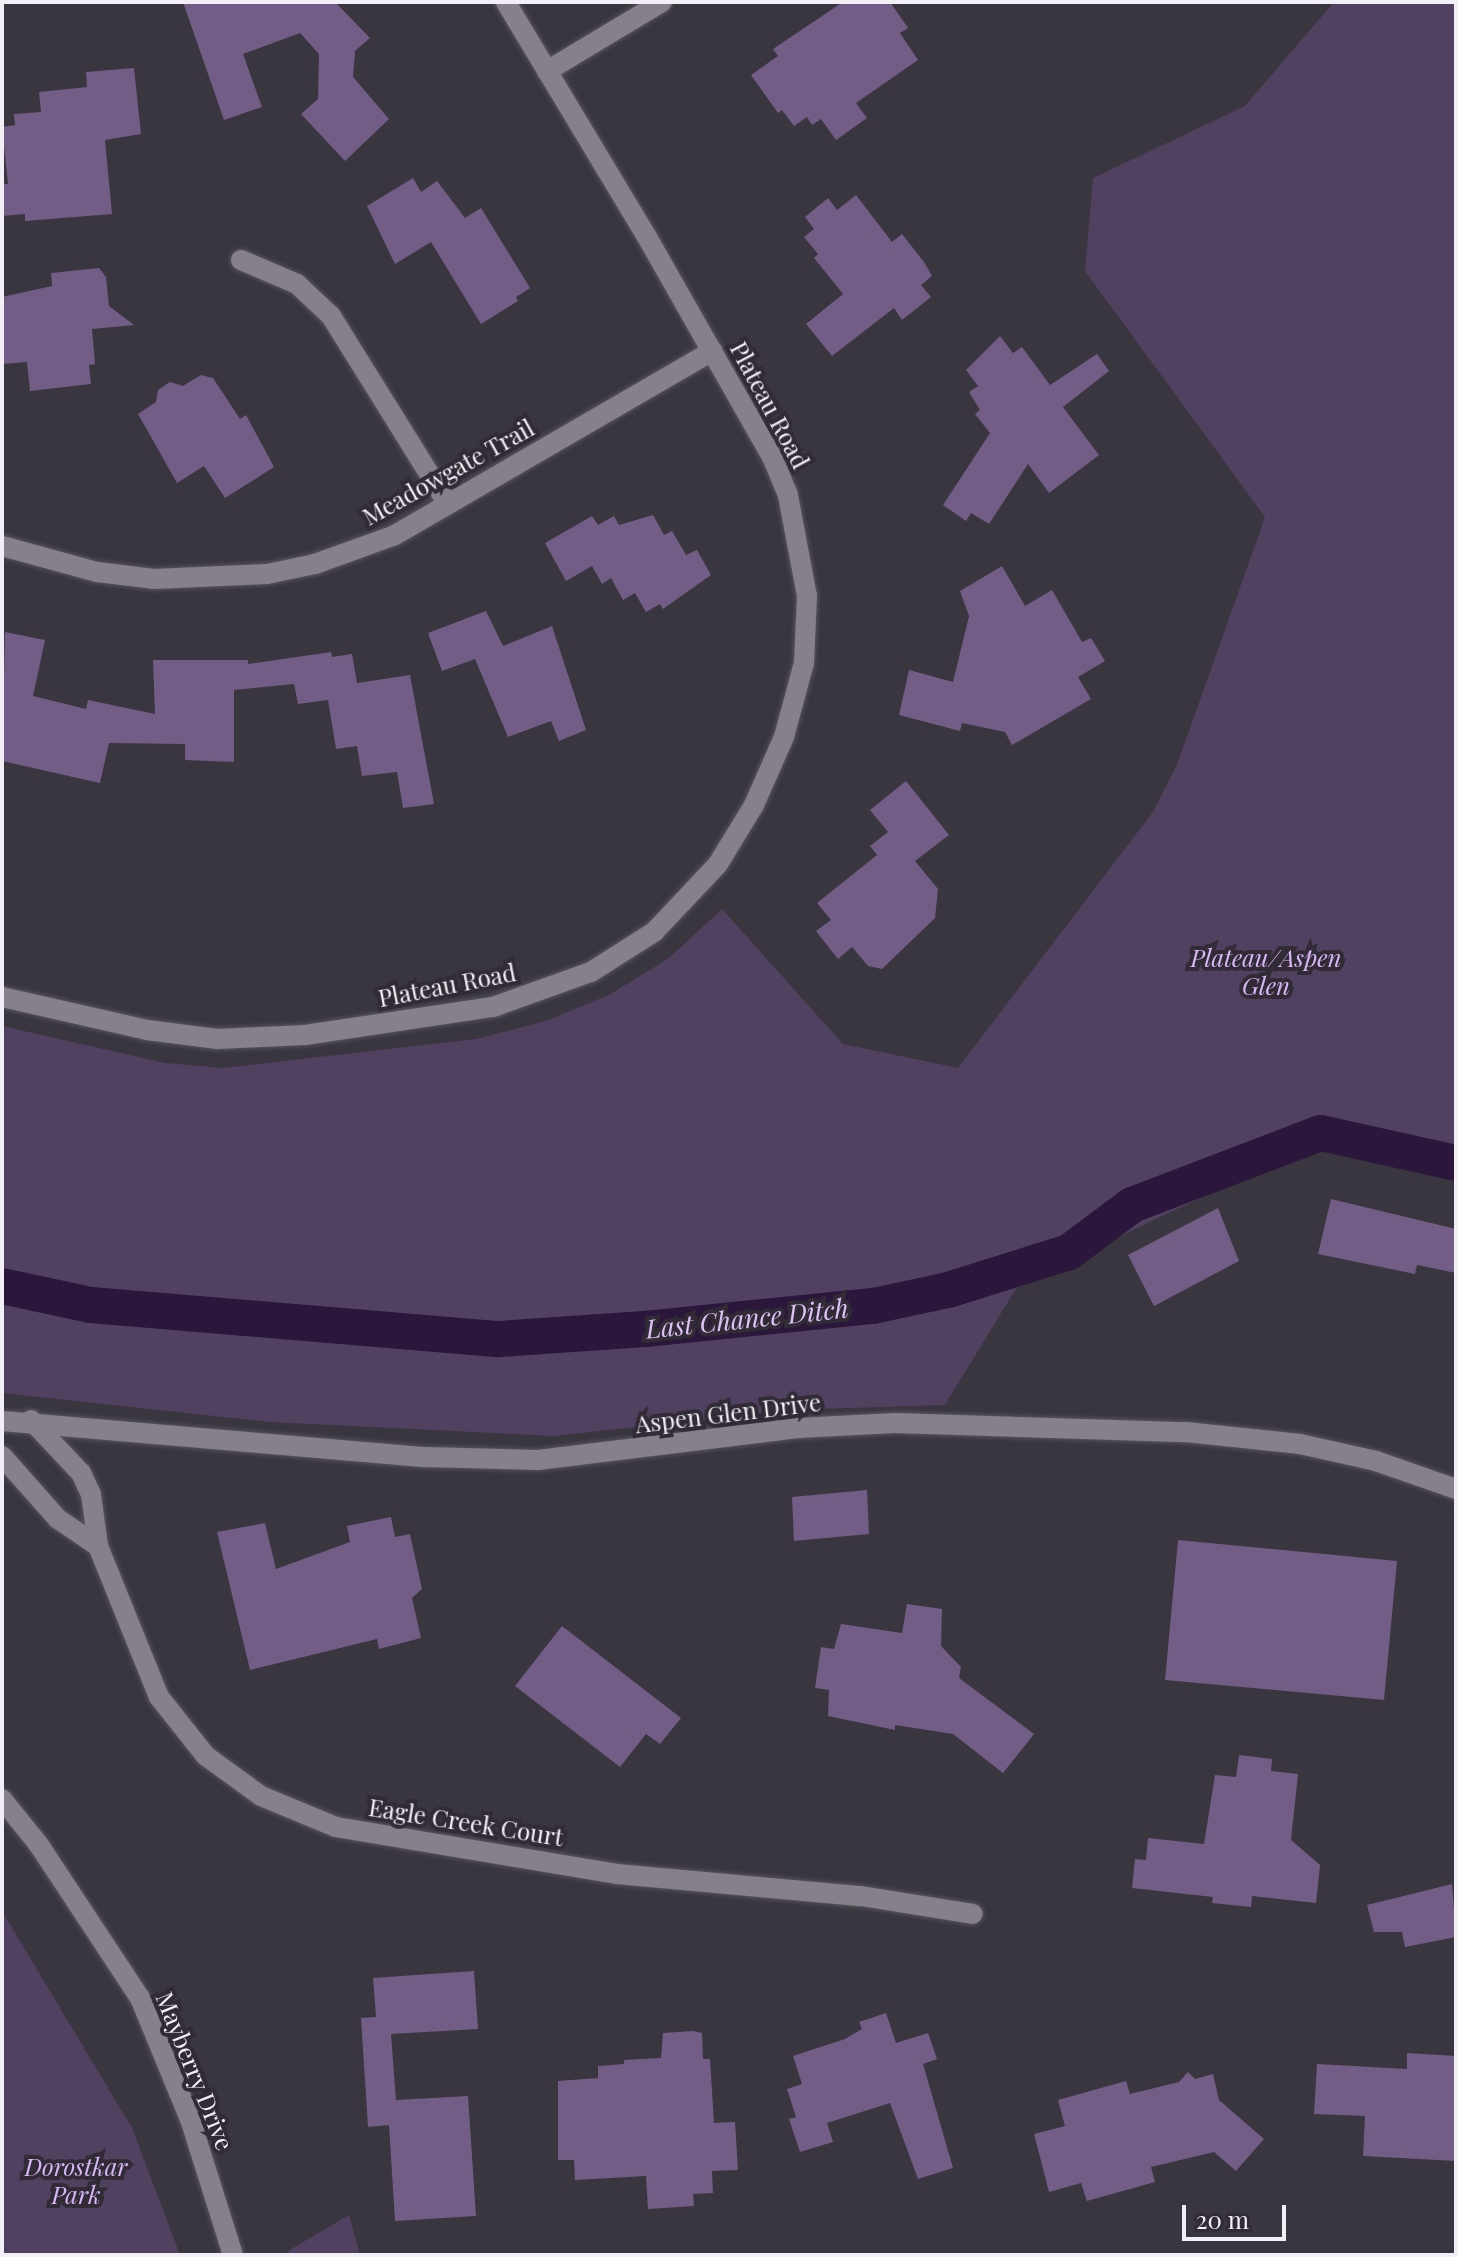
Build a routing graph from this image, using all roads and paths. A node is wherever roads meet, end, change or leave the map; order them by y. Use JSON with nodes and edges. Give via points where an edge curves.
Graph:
{"nodes":[{"id":1,"x":506,"y":2,"type":"edge"},
{"id":2,"x":662,"y":2,"type":"edge"},
{"id":3,"x":547,"y":71,"type":"junction"},
{"id":4,"x":241,"y":260,"type":"dead end"},
{"id":5,"x":712,"y":351,"type":"junction"},
{"id":6,"x":448,"y":504,"type":"junction"},
{"id":7,"x":2,"y":546,"type":"edge"},
{"id":8,"x":2,"y":997,"type":"edge"},
{"id":9,"x":31,"y":1420,"type":"junction"},
{"id":10,"x":2,"y":1421,"type":"edge"},
{"id":11,"x":2,"y":1456,"type":"edge"},
{"id":12,"x":1456,"y":1489,"type":"edge"},
{"id":13,"x":98,"y":1546,"type":"junction"},
{"id":14,"x":2,"y":1799,"type":"edge"},
{"id":15,"x":973,"y":1914,"type":"dead end"},
{"id":16,"x":233,"y":2255,"type":"edge"}],
"edges":[{"from":1,"to":3,"type":"street","name":"Plateau Road"},
{"from":2,"to":3,"type":"street"},
{"from":3,"to":5,"type":"street","name":"Plateau Road"},
{"from":4,"to":6,"type":"street","via":[[297,284],[331,316]]},
{"from":5,"to":6,"type":"street","name":"Meadowgate Trail"},
{"from":5,"to":8,"type":"street","name":"Plateau Road","via":[[788,495],[803,564],[807,625],[795,702],[771,769],[736,838],[674,915],[591,972],[525,998],[454,1014],[305,1035],[178,1035]]},
{"from":6,"to":7,"type":"street","name":"Meadowgate Trail","via":[[362,550],[267,574],[154,579],[97,572]]},
{"from":9,"to":10,"type":"street","name":"Aspen Glen Drive"},
{"from":9,"to":12,"type":"street","name":"Aspen Glen Drive","via":[[425,1457],[538,1460],[798,1428],[895,1423],[1186,1432],[1300,1444],[1376,1461]]},
{"from":9,"to":13,"type":"street","name":"Eagle Creek Court","via":[[81,1473],[91,1494]]},
{"from":11,"to":13,"type":"street","via":[[58,1519]]},
{"from":13,"to":15,"type":"street","name":"Eagle Creek Court","via":[[143,1665],[183,1731],[232,1776],[296,1813],[336,1827],[661,1880],[861,1896]]},
{"from":14,"to":16,"type":"street","name":"Mayberry Drive","via":[[39,1845],[140,1998],[191,2122]]}]}
